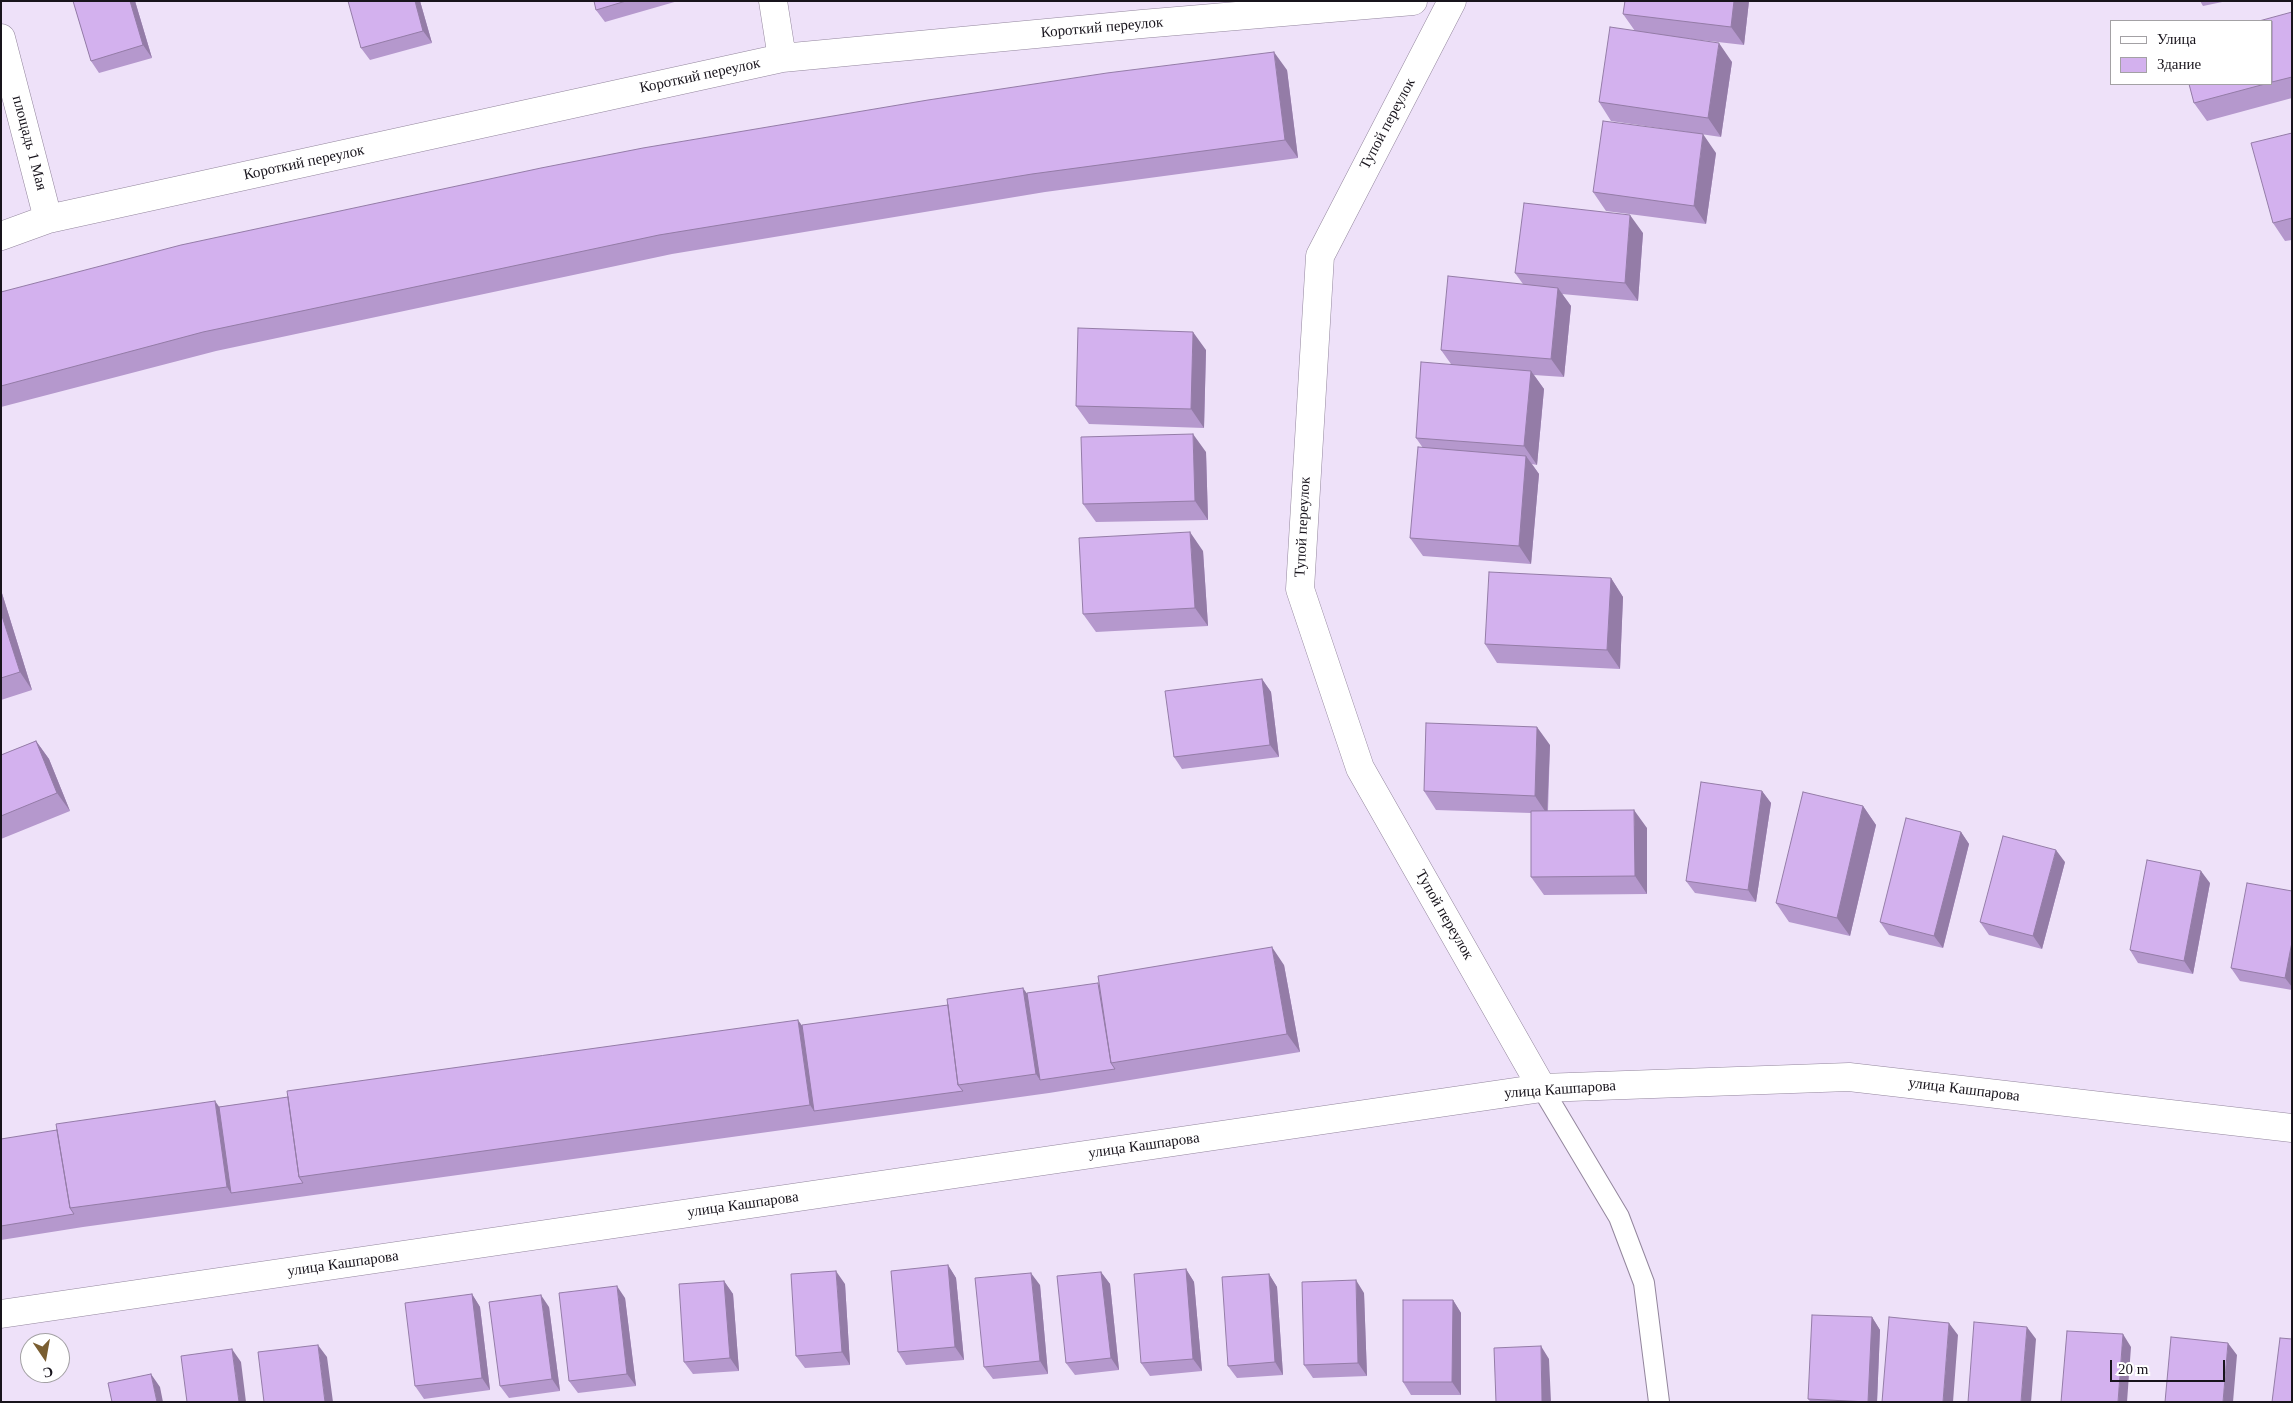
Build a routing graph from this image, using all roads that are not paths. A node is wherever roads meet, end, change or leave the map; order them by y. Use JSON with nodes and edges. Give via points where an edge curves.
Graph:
{"nodes":[{"id":1,"x":773,"y":1,"type":"edge"},
{"id":2,"x":1413,"y":1,"type":"edge"},
{"id":3,"x":1452,"y":1,"type":"edge"},
{"id":4,"x":1,"y":38,"type":"edge"},
{"id":5,"x":782,"y":58,"type":"junction"},
{"id":6,"x":48,"y":219,"type":"junction"},
{"id":7,"x":1,"y":236,"type":"edge"},
{"id":8,"x":1542,"y":1088,"type":"junction"},
{"id":9,"x":2292,"y":1128,"type":"edge"},
{"id":10,"x":1,"y":1314,"type":"edge"},
{"id":11,"x":1659,"y":1402,"type":"edge"}],
"edges":[{"from":1,"to":5,"type":"street"},
{"from":2,"to":5,"type":"street","name":"Короткий переулок"},
{"from":3,"to":8,"type":"street","name":"Тупой переулок","via":[[1320,256],[1300,589],[1360,768]]},
{"from":4,"to":6,"type":"street","name":"площадь 1 Мая"},
{"from":5,"to":6,"type":"street","name":"Короткий переулок"},
{"from":6,"to":7,"type":"street","name":"Короткий переулок"},
{"from":8,"to":9,"type":"street","name":"улица Кашпарова","via":[[1849,1077]]},
{"from":8,"to":10,"type":"street","name":"улица Кашпарова"},
{"from":8,"to":11,"type":"lane","via":[[1620,1217],[1644,1283]]}]}
